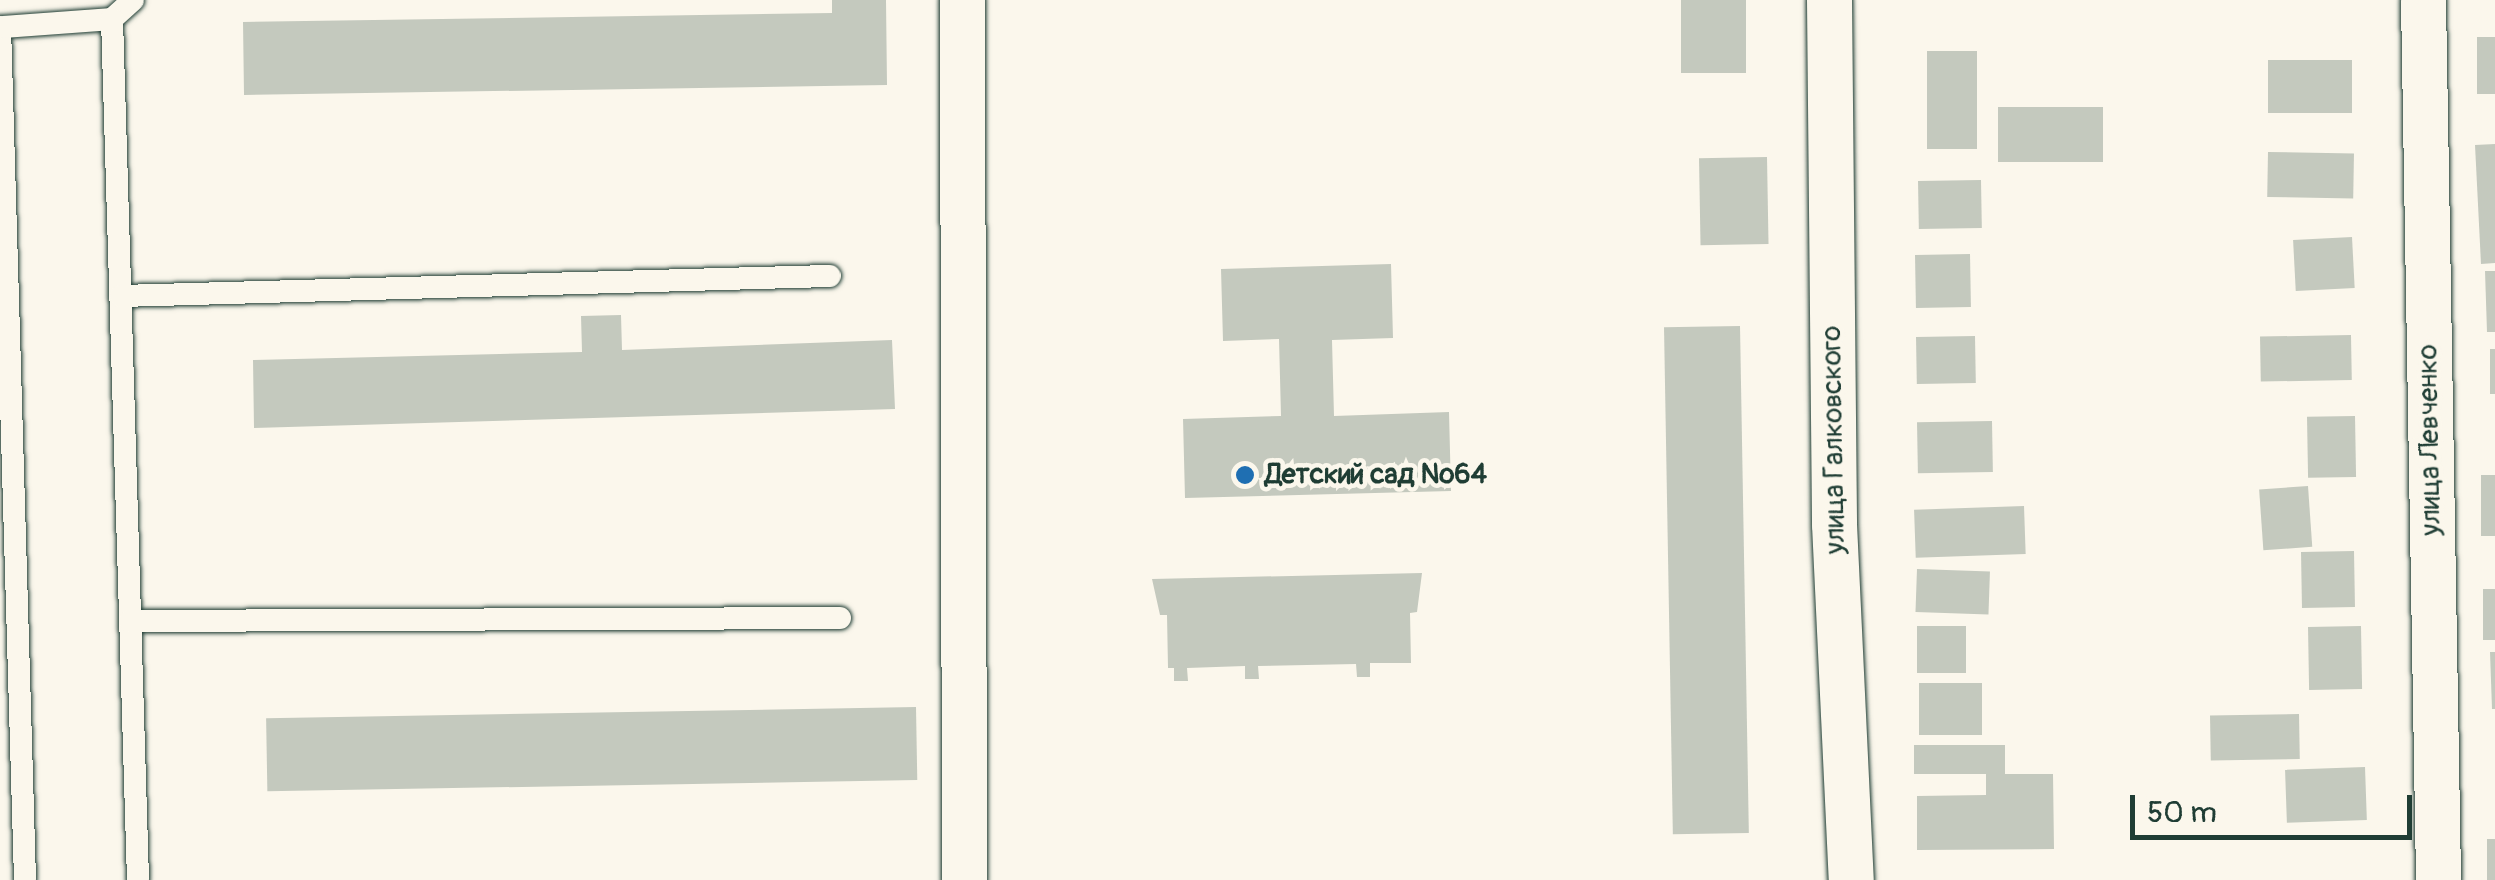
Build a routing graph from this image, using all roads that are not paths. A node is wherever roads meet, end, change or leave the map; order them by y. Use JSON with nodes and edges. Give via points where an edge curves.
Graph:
{"nodes":[{"id":1,"x":133,"y":0,"type":"edge"},
{"id":2,"x":962,"y":0,"type":"edge"},
{"id":3,"x":1829,"y":0,"type":"edge"},
{"id":4,"x":2423,"y":0,"type":"edge"},
{"id":5,"x":112,"y":18,"type":"junction"},
{"id":6,"x":2,"y":28,"type":"edge"},
{"id":7,"x":830,"y":276,"type":"dead end"},
{"id":8,"x":120,"y":296,"type":"junction"},
{"id":9,"x":840,"y":618,"type":"dead end"},
{"id":10,"x":130,"y":621,"type":"junction"},
{"id":11,"x":26,"y":880,"type":"edge"},
{"id":12,"x":138,"y":880,"type":"edge"},
{"id":13,"x":964,"y":880,"type":"edge"},
{"id":14,"x":1852,"y":880,"type":"edge"},
{"id":15,"x":2438,"y":880,"type":"edge"}],
"edges":[{"from":1,"to":5,"type":"lane"},
{"from":2,"to":13,"type":"street"},
{"from":3,"to":14,"type":"street","name":"улица Галковского","via":[[1834,524]]},
{"from":4,"to":15,"type":"street","name":"улица Левченко"},
{"from":5,"to":6,"type":"lane"},
{"from":5,"to":8,"type":"lane"},
{"from":6,"to":11,"type":"lane"},
{"from":7,"to":8,"type":"lane"},
{"from":8,"to":10,"type":"lane"},
{"from":9,"to":10,"type":"lane"},
{"from":10,"to":12,"type":"lane"}]}
